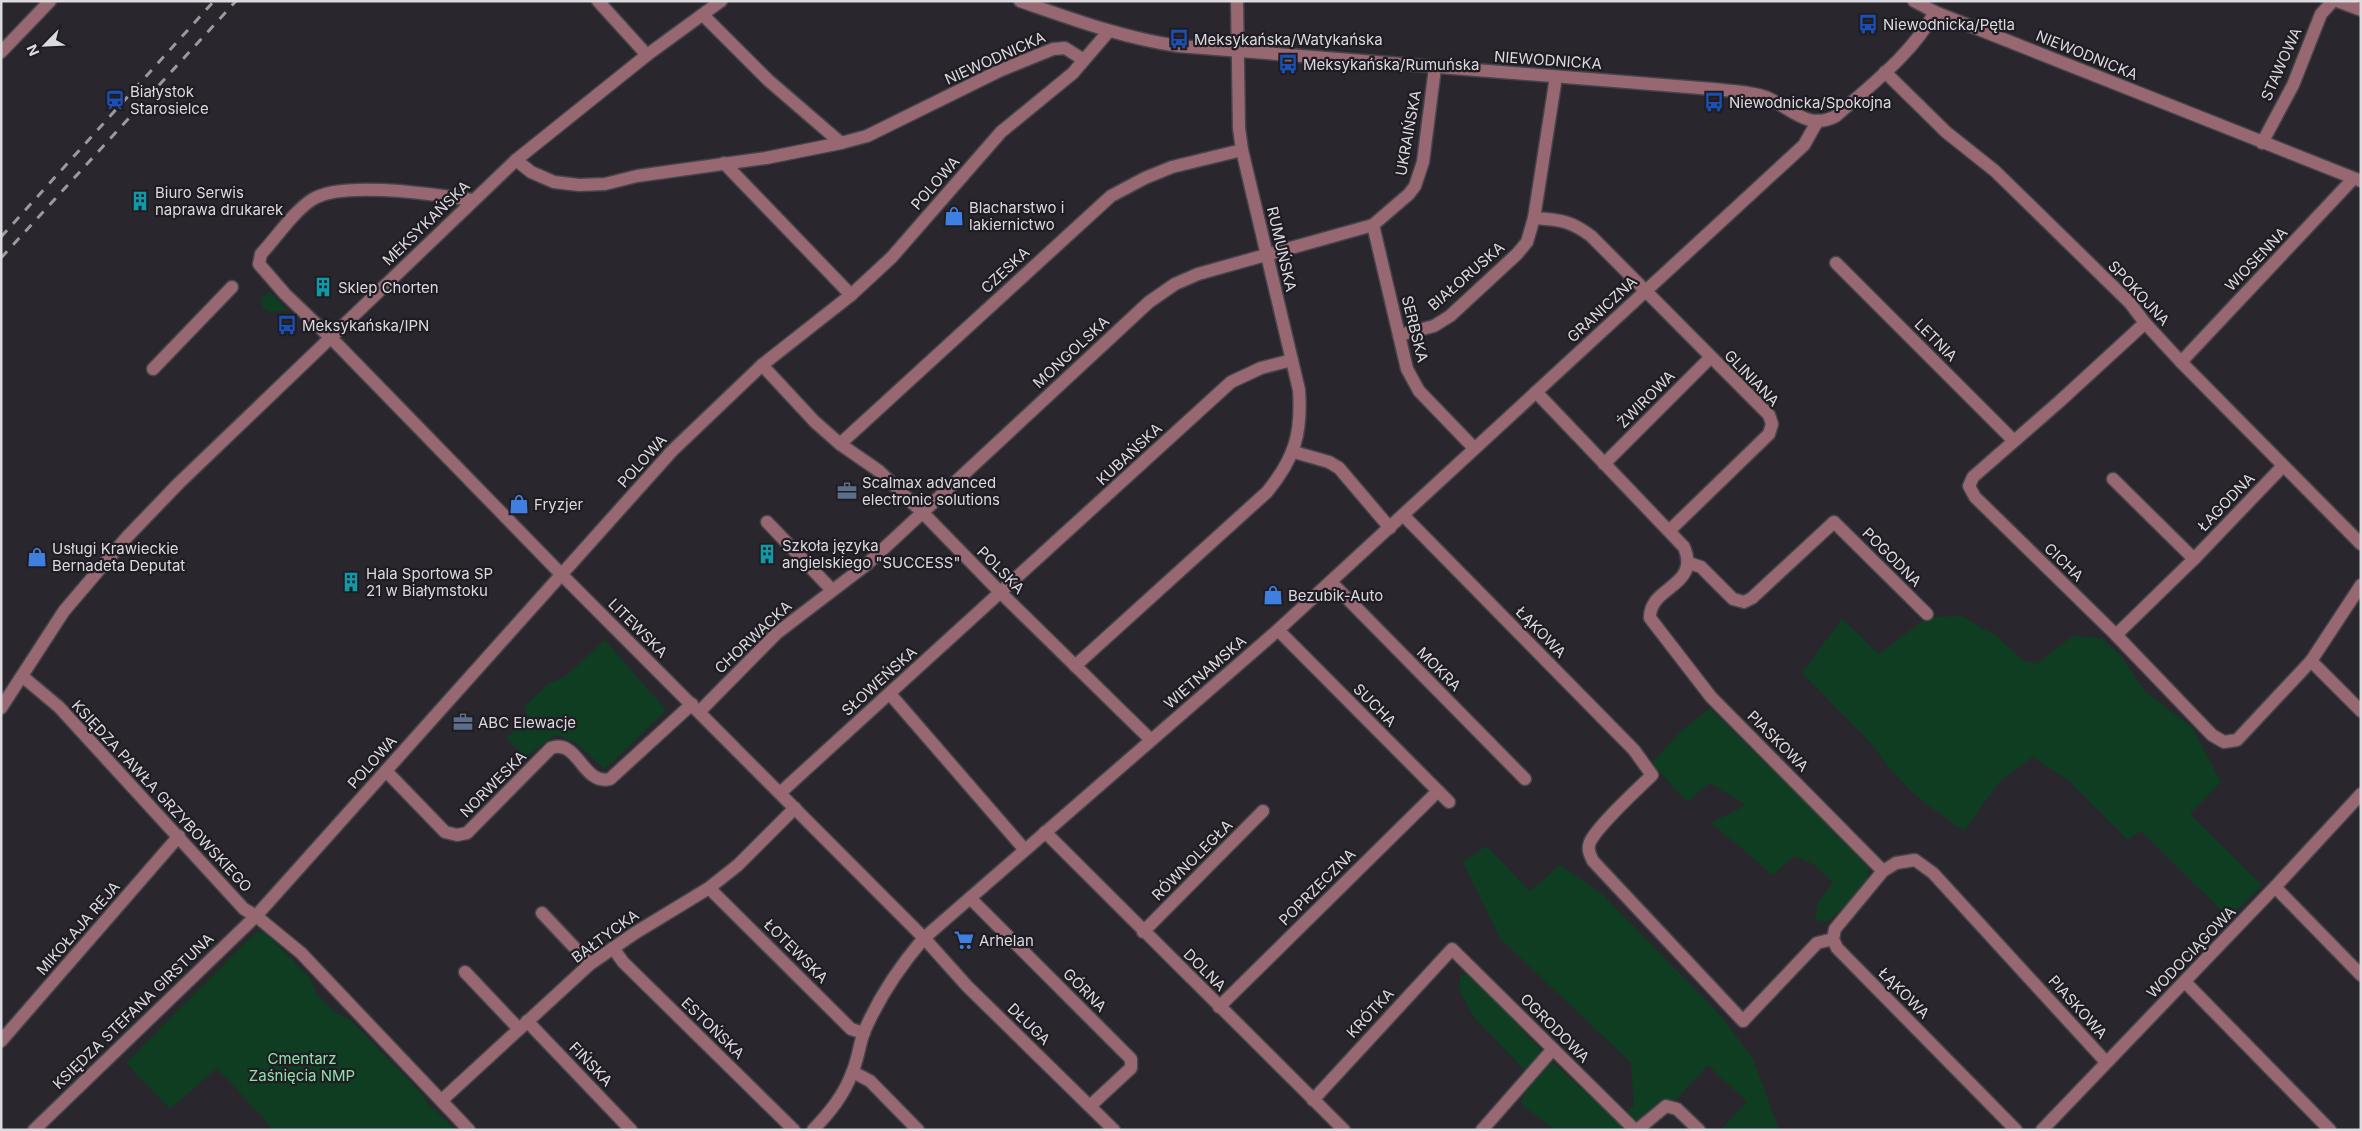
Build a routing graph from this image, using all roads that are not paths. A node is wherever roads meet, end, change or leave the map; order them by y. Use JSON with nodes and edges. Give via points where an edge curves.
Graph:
{"nodes":[{"id":1,"x":50,"y":1,"type":"edge"},
{"id":2,"x":598,"y":1,"type":"edge"},
{"id":3,"x":721,"y":1,"type":"edge"},
{"id":4,"x":1020,"y":1,"type":"edge"},
{"id":5,"x":1237,"y":1,"type":"edge"},
{"id":6,"x":1914,"y":1,"type":"edge"},
{"id":7,"x":2335,"y":1,"type":"edge"},
{"id":8,"x":2361,"y":10,"type":"edge"},
{"id":9,"x":1935,"y":12,"type":"junction"},
{"id":10,"x":703,"y":15,"type":"junction"},
{"id":11,"x":1109,"y":31,"type":"junction"},
{"id":12,"x":1,"y":52,"type":"edge"},
{"id":13,"x":1239,"y":52,"type":"junction"},
{"id":14,"x":647,"y":55,"type":"junction"},
{"id":15,"x":1084,"y":60,"type":"junction"},
{"id":16,"x":1435,"y":68,"type":"junction"},
{"id":17,"x":1885,"y":72,"type":"junction"},
{"id":18,"x":1556,"y":77,"type":"junction"},
{"id":19,"x":1816,"y":122,"type":"junction"},
{"id":20,"x":2262,"y":143,"type":"junction"},
{"id":21,"x":841,"y":144,"type":"junction"},
{"id":22,"x":1242,"y":150,"type":"junction"},
{"id":23,"x":516,"y":160,"type":"junction"},
{"id":24,"x":724,"y":163,"type":"junction"},
{"id":25,"x":2357,"y":180,"type":"edge"},
{"id":26,"x":472,"y":200,"type":"junction"},
{"id":27,"x":1534,"y":218,"type":"junction"},
{"id":28,"x":1372,"y":225,"type":"junction"},
{"id":29,"x":1267,"y":256,"type":"junction"},
{"id":30,"x":1836,"y":263,"type":"dead end"},
{"id":31,"x":232,"y":287,"type":"dead end"},
{"id":32,"x":1645,"y":292,"type":"junction"},
{"id":33,"x":852,"y":294,"type":"junction"},
{"id":34,"x":2144,"y":323,"type":"junction"},
{"id":35,"x":1399,"y":335,"type":"junction"},
{"id":36,"x":330,"y":339,"type":"junction"},
{"id":37,"x":1710,"y":358,"type":"junction"},
{"id":38,"x":1292,"y":360,"type":"junction"},
{"id":39,"x":2181,"y":362,"type":"junction"},
{"id":40,"x":762,"y":365,"type":"junction"},
{"id":41,"x":153,"y":369,"type":"dead end"},
{"id":42,"x":1536,"y":392,"type":"junction"},
{"id":43,"x":2013,"y":440,"type":"junction"},
{"id":44,"x":840,"y":444,"type":"junction"},
{"id":45,"x":1474,"y":448,"type":"junction"},
{"id":46,"x":1294,"y":452,"type":"junction"},
{"id":47,"x":1604,"y":464,"type":"junction"},
{"id":48,"x":2282,"y":467,"type":"junction"},
{"id":49,"x":2113,"y":479,"type":"dead end"},
{"id":50,"x":923,"y":513,"type":"junction"},
{"id":51,"x":1403,"y":515,"type":"junction"},
{"id":52,"x":767,"y":522,"type":"dead end"},
{"id":53,"x":1390,"y":528,"type":"junction"},
{"id":54,"x":1669,"y":531,"type":"junction"},
{"id":55,"x":2361,"y":544,"type":"edge"},
{"id":56,"x":2194,"y":559,"type":"junction"},
{"id":57,"x":1689,"y":563,"type":"junction"},
{"id":58,"x":562,"y":576,"type":"junction"},
{"id":59,"x":1331,"y":582,"type":"junction"},
{"id":60,"x":2361,"y":585,"type":"edge"},
{"id":61,"x":832,"y":590,"type":"junction"},
{"id":62,"x":1001,"y":593,"type":"junction"},
{"id":63,"x":1927,"y":614,"type":"dead end"},
{"id":64,"x":1278,"y":630,"type":"junction"},
{"id":65,"x":2116,"y":635,"type":"junction"},
{"id":66,"x":2311,"y":661,"type":"junction"},
{"id":67,"x":1075,"y":666,"type":"junction"},
{"id":68,"x":22,"y":676,"type":"junction"},
{"id":69,"x":890,"y":694,"type":"junction"},
{"id":70,"x":1,"y":708,"type":"edge"},
{"id":71,"x":696,"y":708,"type":"junction"},
{"id":72,"x":2361,"y":711,"type":"edge"},
{"id":73,"x":1150,"y":740,"type":"junction"},
{"id":74,"x":386,"y":771,"type":"junction"},
{"id":75,"x":1525,"y":779,"type":"dead end"},
{"id":76,"x":1438,"y":791,"type":"junction"},
{"id":77,"x":780,"y":793,"type":"junction"},
{"id":78,"x":2361,"y":794,"type":"edge"},
{"id":79,"x":1449,"y":802,"type":"dead end"},
{"id":80,"x":795,"y":808,"type":"junction"},
{"id":81,"x":1264,"y":812,"type":"dead end"},
{"id":82,"x":1045,"y":832,"type":"junction"},
{"id":83,"x":179,"y":836,"type":"junction"},
{"id":84,"x":1025,"y":850,"type":"junction"},
{"id":85,"x":1883,"y":871,"type":"junction"},
{"id":86,"x":2275,"y":887,"type":"junction"},
{"id":87,"x":709,"y":888,"type":"junction"},
{"id":88,"x":970,"y":898,"type":"junction"},
{"id":89,"x":542,"y":913,"type":"dead end"},
{"id":90,"x":256,"y":916,"type":"junction"},
{"id":91,"x":1143,"y":932,"type":"junction"},
{"id":92,"x":924,"y":938,"type":"junction"},
{"id":93,"x":1833,"y":939,"type":"junction"},
{"id":94,"x":613,"y":948,"type":"junction"},
{"id":95,"x":1452,"y":949,"type":"joint"},
{"id":96,"x":590,"y":964,"type":"junction"},
{"id":97,"x":465,"y":972,"type":"dead end"},
{"id":98,"x":2361,"y":975,"type":"edge"},
{"id":99,"x":2184,"y":982,"type":"junction"},
{"id":100,"x":1219,"y":1008,"type":"junction"},
{"id":101,"x":523,"y":1025,"type":"junction"},
{"id":102,"x":864,"y":1033,"type":"junction"},
{"id":103,"x":1,"y":1041,"type":"edge"},
{"id":104,"x":1553,"y":1049,"type":"junction"},
{"id":105,"x":2106,"y":1062,"type":"junction"},
{"id":106,"x":853,"y":1072,"type":"junction"},
{"id":107,"x":442,"y":1100,"type":"junction"},
{"id":108,"x":1312,"y":1100,"type":"junction"},
{"id":109,"x":1090,"y":1106,"type":"junction"},
{"id":110,"x":34,"y":1130,"type":"edge"},
{"id":111,"x":469,"y":1130,"type":"edge"},
{"id":112,"x":631,"y":1130,"type":"edge"},
{"id":113,"x":794,"y":1130,"type":"edge"},
{"id":114,"x":813,"y":1130,"type":"edge"},
{"id":115,"x":918,"y":1130,"type":"edge"},
{"id":116,"x":1114,"y":1130,"type":"edge"},
{"id":117,"x":1344,"y":1130,"type":"edge"},
{"id":118,"x":1482,"y":1130,"type":"edge"},
{"id":119,"x":1636,"y":1130,"type":"edge"},
{"id":120,"x":1700,"y":1130,"type":"edge"},
{"id":121,"x":2016,"y":1130,"type":"edge"},
{"id":122,"x":2042,"y":1130,"type":"edge"},
{"id":123,"x":2330,"y":1130,"type":"edge"}],
"edges":[{"from":1,"to":12,"type":"street"},
{"from":2,"to":14,"type":"street"},
{"from":3,"to":10,"type":"street","name":"MEKSYKAŃSKA"},
{"from":4,"to":11,"type":"street"},
{"from":5,"to":13,"type":"street","name":"RUMUŃSKA"},
{"from":6,"to":9,"type":"street","name":"NIEWODNICKA"},
{"from":7,"to":8,"type":"street","name":"STAWOWA"},
{"from":7,"to":20,"type":"street","name":"STAWOWA","via":[[2321,14],[2293,85]]},
{"from":9,"to":17,"type":"street","via":[[1920,36]]},
{"from":9,"to":20,"type":"street","name":"NIEWODNICKA"},
{"from":10,"to":14,"type":"street","name":"MEKSYKAŃSKA"},
{"from":10,"to":21,"type":"street","via":[[768,80]]},
{"from":11,"to":13,"type":"street","name":"NIEWODNICKA","via":[[1170,45]]},
{"from":11,"to":15,"type":"street"},
{"from":13,"to":16,"type":"street","name":"NIEWODNICKA"},
{"from":13,"to":22,"type":"street","name":"RUMUŃSKA"},
{"from":14,"to":23,"type":"street","name":"MEKSYKAŃSKA"},
{"from":15,"to":21,"type":"street","name":"NIEWODNICKA","via":[[1065,48],[1053,49],[999,71],[867,136]]},
{"from":15,"to":33,"type":"street","name":"POLOWA","via":[[1073,73],[1001,132],[892,257]]},
{"from":16,"to":18,"type":"street","name":"NIEWODNICKA"},
{"from":16,"to":28,"type":"street","name":"UKRAIŃSKA","via":[[1420,175],[1410,194]]},
{"from":17,"to":19,"type":"street","via":[[1836,116]]},
{"from":17,"to":34,"type":"street","name":"SPOKOJNA","via":[[2130,303]]},
{"from":18,"to":19,"type":"street","name":"NIEWODNICKA","via":[[1756,95],[1803,119]]},
{"from":18,"to":27,"type":"street","name":"BIAŁORUSKA"},
{"from":19,"to":32,"type":"street","name":"GRANICZNA","via":[[1804,144]]},
{"from":20,"to":25,"type":"street","name":"NIEWODNICKA"},
{"from":21,"to":24,"type":"street","name":"NIEWODNICKA"},
{"from":22,"to":29,"type":"street","name":"RUMUŃSKA"},
{"from":22,"to":44,"type":"street","name":"CZESKA","via":[[1172,167],[1111,196]]},
{"from":23,"to":24,"type":"street","name":"NIEWODNICKA","via":[[531,172],[554,182],[579,185],[605,184]]},
{"from":23,"to":26,"type":"street","name":"MEKSYKAŃSKA"},
{"from":24,"to":33,"type":"street"},
{"from":25,"to":39,"type":"street","name":"WIOSENNA"},
{"from":26,"to":36,"type":"street","name":"MEKSYKAŃSKA"},
{"from":26,"to":36,"type":"street","name":"LITEWSKA","via":[[366,190],[324,194],[307,204],[261,254],[259,264],[272,282]]},
{"from":27,"to":32,"type":"street","via":[[1574,224],[1597,242]]},
{"from":27,"to":35,"type":"street","name":"BIAŁORUSKA","via":[[1527,242],[1450,316],[1434,326]]},
{"from":28,"to":29,"type":"street","name":"UKRAIŃSKA"},
{"from":28,"to":35,"type":"street","name":"SERBSKA"},
{"from":29,"to":38,"type":"street","name":"RUMUŃSKA"},
{"from":29,"to":50,"type":"street","name":"MONGOLSKA","via":[[1198,274],[1175,284],[1148,302]]},
{"from":30,"to":43,"type":"street","name":"LETNIA"},
{"from":31,"to":41,"type":"street"},
{"from":32,"to":37,"type":"street","name":"GLINIANA"},
{"from":32,"to":42,"type":"street","name":"GRANICZNA"},
{"from":33,"to":40,"type":"street","name":"POLOWA"},
{"from":34,"to":39,"type":"street","name":"SPOKOJNA"},
{"from":34,"to":43,"type":"street","name":"CICHA"},
{"from":35,"to":45,"type":"street","name":"SERBSKA","via":[[1407,368],[1419,391]]},
{"from":36,"to":58,"type":"street","name":"LITEWSKA"},
{"from":36,"to":68,"type":"street","name":"MEKSYKAŃSKA","via":[[127,537],[64,611]]},
{"from":37,"to":47,"type":"street","name":"ŻWIROWA"},
{"from":37,"to":54,"type":"street","name":"GLINIANA","via":[[1769,415],[1772,424],[1768,434]]},
{"from":38,"to":46,"type":"street","name":"RUMUŃSKA","via":[[1300,410]]},
{"from":38,"to":62,"type":"street","name":"KUBAŃSKA","via":[[1261,368],[1231,382]]},
{"from":39,"to":48,"type":"street","name":"SPOKOJNA"},
{"from":40,"to":44,"type":"street","name":"POLSKA"},
{"from":40,"to":58,"type":"street","name":"POLOWA","via":[[672,450]]},
{"from":42,"to":45,"type":"street","name":"GRANICZNA"},
{"from":42,"to":47,"type":"street"},
{"from":43,"to":65,"type":"street","name":"CICHA","via":[[1973,477],[1969,486],[1975,496]]},
{"from":44,"to":50,"type":"street","name":"POLSKA","via":[[878,471]]},
{"from":45,"to":51,"type":"street","name":"GRANICZNA"},
{"from":46,"to":53,"type":"street","via":[[1339,468]]},
{"from":46,"to":67,"type":"street","name":"RUMUŃSKA","via":[[1267,492]]},
{"from":47,"to":54,"type":"street"},
{"from":48,"to":55,"type":"street","name":"SPOKOJNA"},
{"from":48,"to":56,"type":"street","name":"ŁAGODNA"},
{"from":49,"to":56,"type":"street"},
{"from":50,"to":61,"type":"street","name":"CHORWACKA","via":[[866,565]]},
{"from":50,"to":62,"type":"street","name":"POLSKA"},
{"from":51,"to":53,"type":"street","name":"WIETNAMSKA"},
{"from":51,"to":93,"type":"street","name":"ŁĄKOWA","via":[[1634,750],[1652,775],[1597,832],[1590,844],[1592,861],[1742,1020],[1817,943]]},
{"from":52,"to":61,"type":"street"},
{"from":53,"to":59,"type":"street","name":"WIETNAMSKA"},
{"from":54,"to":57,"type":"street","via":[[1684,547]]},
{"from":56,"to":65,"type":"street","name":"ŁAGODNA"},
{"from":57,"to":63,"type":"street","name":"POGODNA","via":[[1701,567],[1733,599],[1744,602],[1834,522]]},
{"from":57,"to":85,"type":"street","name":"PIASKOWA","via":[[1682,577],[1650,610],[1655,627],[1711,697]]},
{"from":58,"to":71,"type":"street","name":"LITEWSKA"},
{"from":58,"to":74,"type":"street","name":"POLOWA"},
{"from":59,"to":64,"type":"street","name":"WIETNAMSKA"},
{"from":59,"to":75,"type":"street","name":"MOKRA"},
{"from":60,"to":66,"type":"street"},
{"from":61,"to":71,"type":"street","name":"CHORWACKA","via":[[777,633]]},
{"from":62,"to":67,"type":"street","name":"POLSKA"},
{"from":62,"to":69,"type":"street","name":"SŁOWEŃSKA"},
{"from":64,"to":73,"type":"street","name":"WIETNAMSKA"},
{"from":64,"to":76,"type":"street","name":"SUCHA"},
{"from":65,"to":66,"type":"street","name":"CICHA","via":[[2212,735],[2224,742],[2237,740]]},
{"from":66,"to":72,"type":"street"},
{"from":67,"to":73,"type":"street","name":"POLSKA"},
{"from":68,"to":70,"type":"street","name":"MEKSYKAŃSKA"},
{"from":68,"to":83,"type":"street","name":"KSIĘDZA PAWŁA GRZYBOWSKIEGO","via":[[58,707]]},
{"from":69,"to":77,"type":"street","name":"SŁOWEŃSKA"},
{"from":69,"to":84,"type":"street"},
{"from":71,"to":74,"type":"street","name":"NORWESKA","via":[[610,779],[595,778],[567,748],[560,745],[551,748],[467,833],[445,832]]},
{"from":71,"to":77,"type":"street","name":"LITEWSKA"},
{"from":73,"to":82,"type":"street","name":"WIETNAMSKA"},
{"from":74,"to":90,"type":"street","name":"POLOWA"},
{"from":76,"to":79,"type":"street","name":"SUCHA"},
{"from":76,"to":100,"type":"street","name":"POPRZECZNA"},
{"from":77,"to":80,"type":"street","name":"LITEWSKA"},
{"from":78,"to":86,"type":"street","name":"WODOCIĄGOWA"},
{"from":80,"to":87,"type":"street","name":"BAŁTYCKA","via":[[738,865]]},
{"from":80,"to":92,"type":"street","name":"LITEWSKA"},
{"from":81,"to":91,"type":"street","name":"RÓWNOLEGŁA"},
{"from":82,"to":84,"type":"street","name":"WIETNAMSKA"},
{"from":82,"to":91,"type":"street","name":"DOLNA"},
{"from":83,"to":90,"type":"street","name":"KSIĘDZA PAWŁA GRZYBOWSKIEGO","via":[[244,909]]},
{"from":83,"to":103,"type":"street","name":"MIKOŁAJA REJA"},
{"from":84,"to":88,"type":"street","name":"WIETNAMSKA"},
{"from":85,"to":93,"type":"street","via":[[1835,929]]},
{"from":85,"to":105,"type":"street","name":"PIASKOWA","via":[[1896,863],[1915,860],[1933,872]]},
{"from":86,"to":98,"type":"street"},
{"from":86,"to":99,"type":"street","name":"WODOCIĄGOWA"},
{"from":87,"to":94,"type":"street","name":"BAŁTYCKA"},
{"from":87,"to":102,"type":"street","name":"ŁOTEWSKA","via":[[851,1029]]},
{"from":88,"to":92,"type":"street","name":"WIETNAMSKA"},
{"from":88,"to":109,"type":"street","name":"GÓRNA","via":[[1131,1059],[1131,1068]]},
{"from":89,"to":96,"type":"street"},
{"from":90,"to":107,"type":"street","name":"KSIĘDZA PAWŁA GRZYBOWSKIEGO","via":[[301,953]]},
{"from":90,"to":110,"type":"street","name":"KSIĘDZA STEFANA GIRSTUNA"},
{"from":91,"to":100,"type":"street","name":"DOLNA"},
{"from":92,"to":102,"type":"street","name":"WIETNAMSKA","via":[[904,960]]},
{"from":92,"to":109,"type":"street","name":"DŁUGA","via":[[967,986]]},
{"from":93,"to":121,"type":"street","name":"ŁĄKOWA","via":[[1837,948]]},
{"from":94,"to":96,"type":"street","name":"BAŁTYCKA"},
{"from":94,"to":113,"type":"street","name":"ESTOŃSKA","via":[[623,962]]},
{"from":95,"to":104,"type":"street","name":"OGRODOWA"},
{"from":95,"to":108,"type":"street","name":"KRÓTKA"},
{"from":96,"to":101,"type":"street","name":"BAŁTYCKA"},
{"from":97,"to":101,"type":"street","name":"FIŃSKA"},
{"from":99,"to":105,"type":"street","name":"WODOCIĄGOWA"},
{"from":99,"to":123,"type":"street"},
{"from":100,"to":108,"type":"street","name":"DOLNA"},
{"from":101,"to":107,"type":"street","name":"BAŁTYCKA"},
{"from":101,"to":112,"type":"street","name":"FIŃSKA"},
{"from":102,"to":106,"type":"street","name":"WIETNAMSKA"},
{"from":104,"to":118,"type":"street"},
{"from":104,"to":119,"type":"street","name":"OGRODOWA"},
{"from":105,"to":122,"type":"street","name":"WODOCIĄGOWA"},
{"from":106,"to":114,"type":"street","name":"WIETNAMSKA","via":[[840,1098]]},
{"from":106,"to":115,"type":"street","via":[[870,1081]]},
{"from":107,"to":111,"type":"street","name":"KSIĘDZA PAWŁA GRZYBOWSKIEGO"},
{"from":108,"to":117,"type":"street","name":"DOLNA"},
{"from":109,"to":116,"type":"street","name":"DŁUGA"},
{"from":119,"to":120,"type":"street","via":[[1666,1106],[1677,1109]]}]}
